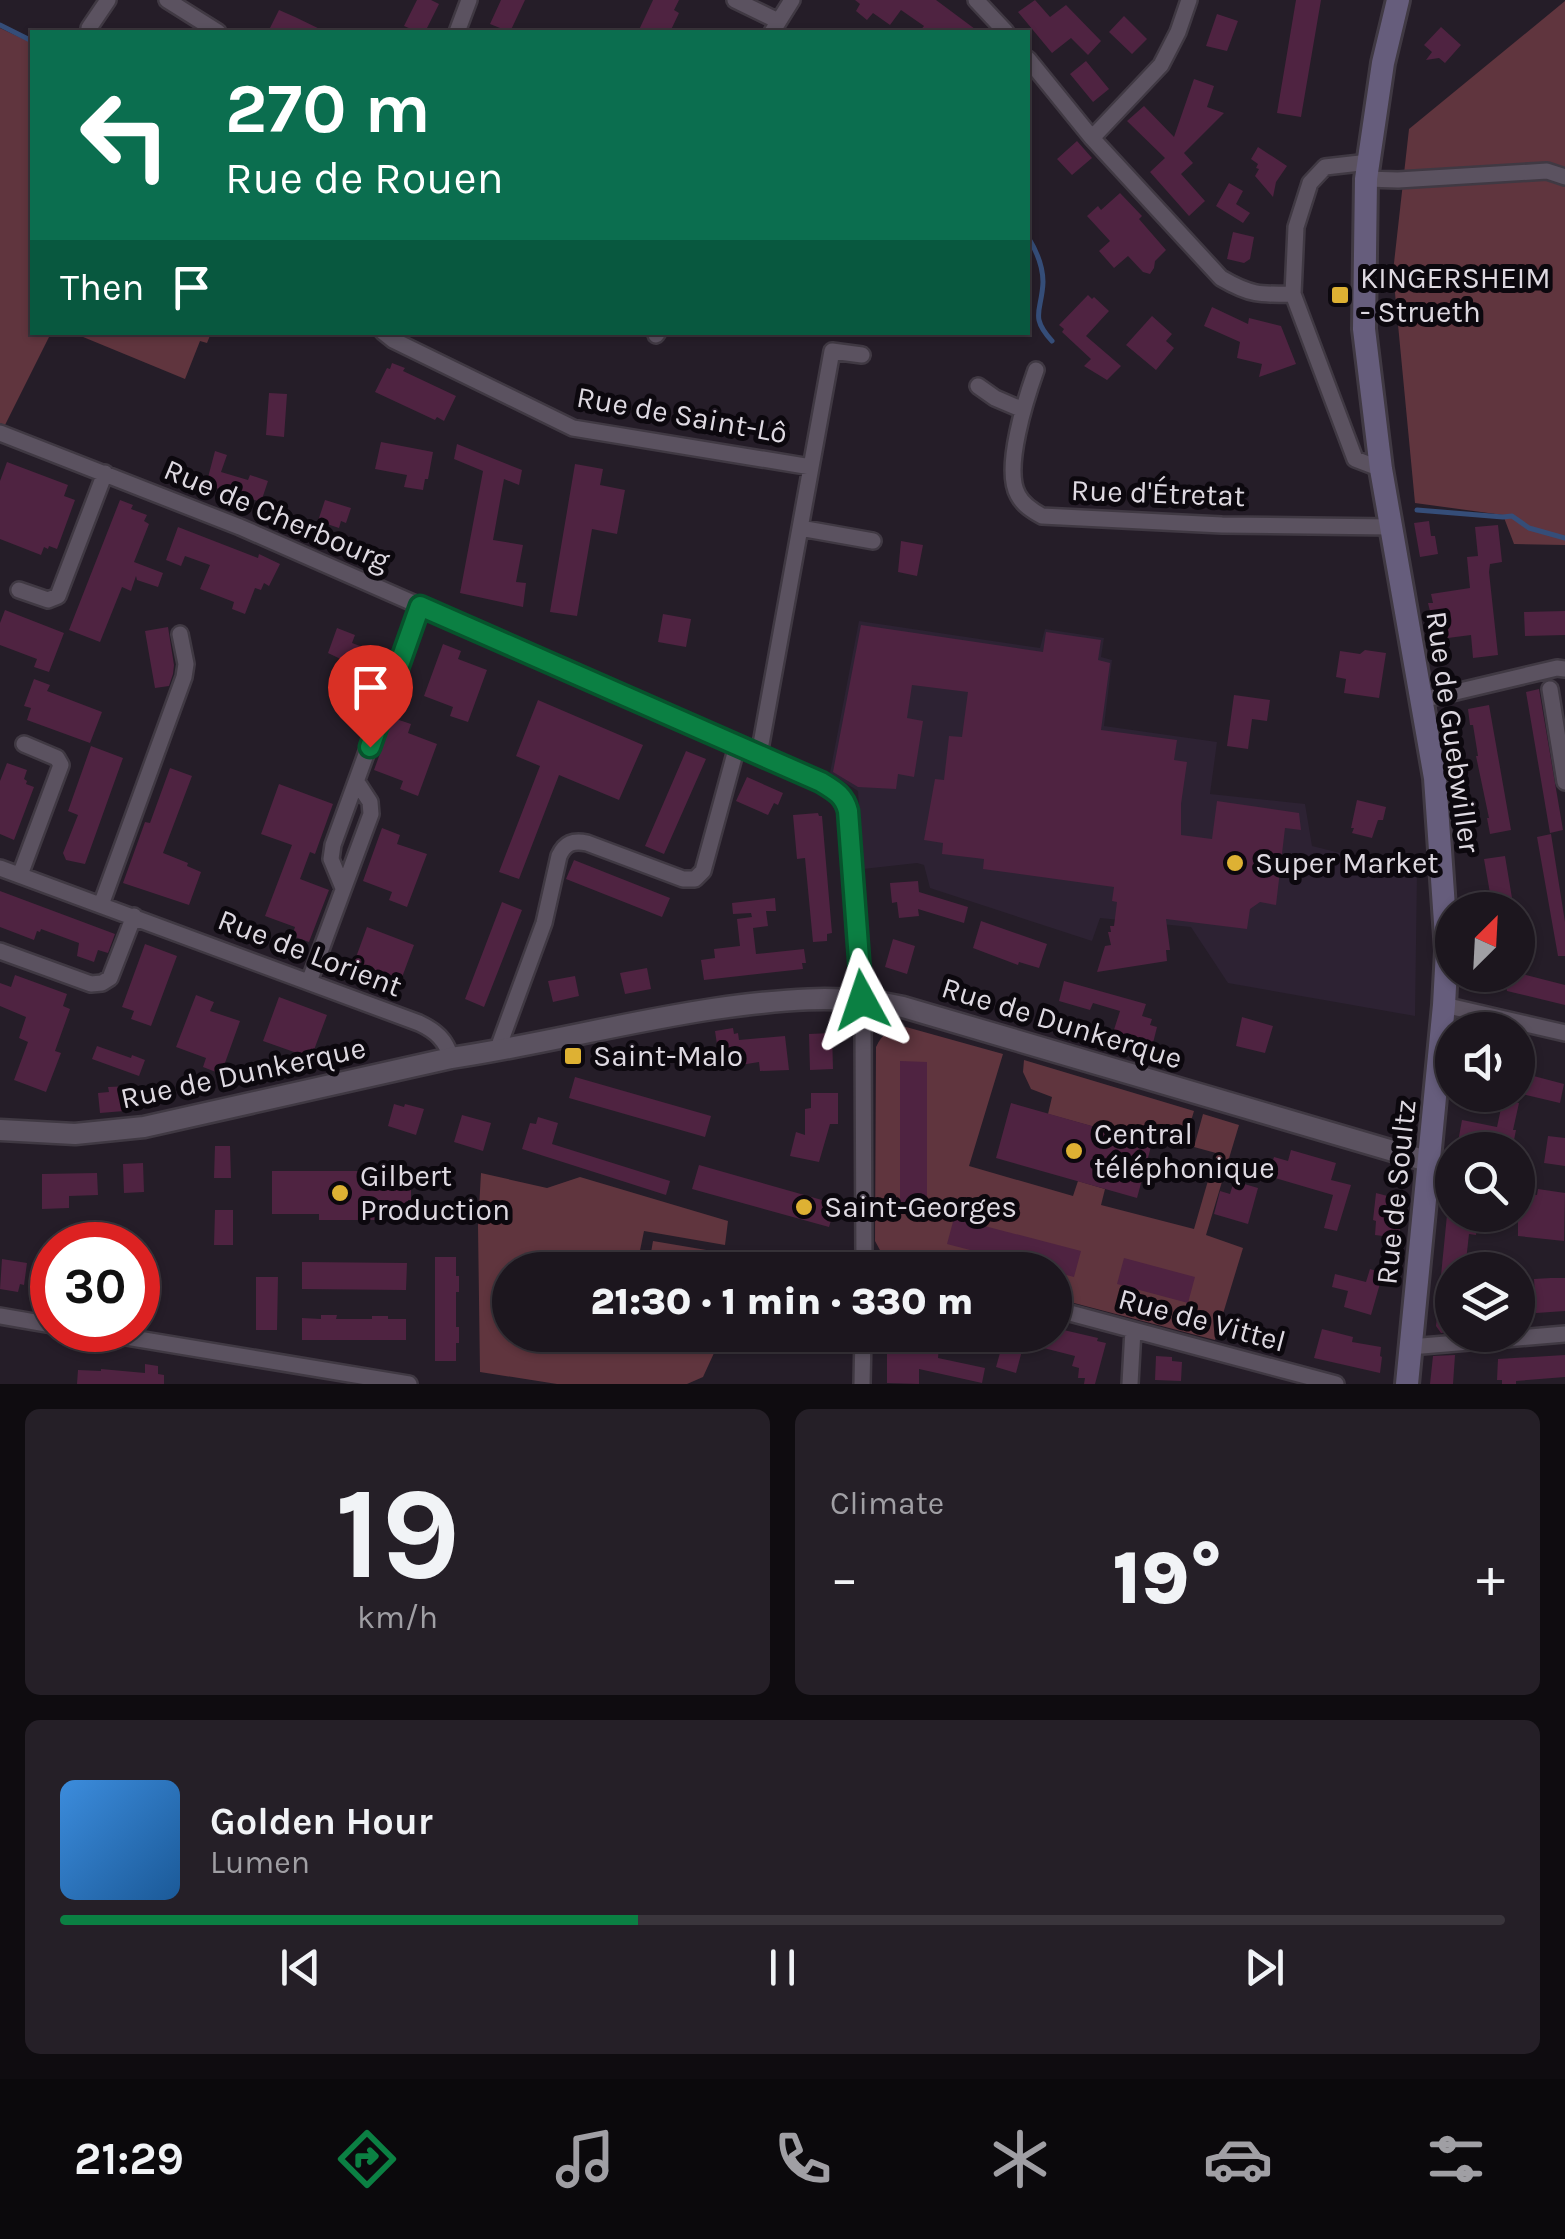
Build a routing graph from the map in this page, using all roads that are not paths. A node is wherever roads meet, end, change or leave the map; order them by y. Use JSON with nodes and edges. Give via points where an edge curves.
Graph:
{"nodes":[{"id":1,"x":108,"y":0,"type":"edge"},
{"id":2,"x":167,"y":0,"type":"edge"},
{"id":3,"x":469,"y":0,"type":"edge"},
{"id":4,"x":735,"y":0,"type":"edge"},
{"id":5,"x":792,"y":0,"type":"edge"},
{"id":6,"x":976,"y":0,"type":"edge"},
{"id":7,"x":1188,"y":0,"type":"edge"},
{"id":8,"x":1398,"y":0,"type":"edge"},
{"id":9,"x":775,"y":27,"type":"edge"},
{"id":10,"x":90,"y":28,"type":"dead end"},
{"id":11,"x":215,"y":30,"type":"edge"},
{"id":12,"x":458,"y":30,"type":"edge"},
{"id":13,"x":1004,"y":30,"type":"edge"},
{"id":14,"x":1030,"y":60,"type":"edge"},
{"id":15,"x":1092,"y":138,"type":"junction"},
{"id":16,"x":1368,"y":170,"type":"junction"},
{"id":17,"x":1565,"y":177,"type":"edge"},
{"id":18,"x":1293,"y":294,"type":"junction"},
{"id":19,"x":388,"y":335,"type":"edge"},
{"id":20,"x":862,"y":355,"type":"dead end"},
{"id":21,"x":1036,"y":370,"type":"dead end"},
{"id":22,"x":978,"y":386,"type":"dead end"},
{"id":23,"x":1023,"y":410,"type":"junction"},
{"id":24,"x":0,"y":433,"type":"edge"},
{"id":25,"x":811,"y":466,"type":"junction"},
{"id":26,"x":1381,"y":470,"type":"junction"},
{"id":27,"x":105,"y":473,"type":"junction"},
{"id":28,"x":1392,"y":527,"type":"junction"},
{"id":29,"x":800,"y":528,"type":"junction"},
{"id":30,"x":874,"y":541,"type":"dead end"},
{"id":31,"x":19,"y":590,"type":"dead end"},
{"id":32,"x":420,"y":606,"type":"junction"},
{"id":33,"x":180,"y":634,"type":"dead end"},
{"id":34,"x":1565,"y":669,"type":"edge"},
{"id":35,"x":1550,"y":689,"type":"dead end"},
{"id":36,"x":1422,"y":700,"type":"junction"},
{"id":37,"x":24,"y":744,"type":"dead end"},
{"id":38,"x":737,"y":746,"type":"junction"},
{"id":39,"x":759,"y":755,"type":"junction"},
{"id":40,"x":357,"y":782,"type":"junction"},
{"id":41,"x":1565,"y":782,"type":"edge"},
{"id":42,"x":0,"y":868,"type":"edge"},
{"id":43,"x":20,"y":875,"type":"junction"},
{"id":44,"x":343,"y":888,"type":"junction"},
{"id":45,"x":101,"y":904,"type":"junction"},
{"id":46,"x":134,"y":916,"type":"junction"},
{"id":47,"x":0,"y":951,"type":"edge"},
{"id":48,"x":308,"y":982,"type":"junction"},
{"id":49,"x":862,"y":1000,"type":"junction"},
{"id":50,"x":1444,"y":1005,"type":"junction"},
{"id":51,"x":1565,"y":1033,"type":"edge"},
{"id":52,"x":497,"y":1052,"type":"junction"},
{"id":53,"x":450,"y":1058,"type":"junction"},
{"id":54,"x":0,"y":1130,"type":"edge"},
{"id":55,"x":1428,"y":1160,"type":"junction"},
{"id":56,"x":864,"y":1252,"type":"edge"},
{"id":57,"x":1072,"y":1314,"type":"edge"},
{"id":58,"x":0,"y":1316,"type":"edge"},
{"id":59,"x":30,"y":1321,"type":"edge"},
{"id":60,"x":1133,"y":1330,"type":"junction"},
{"id":61,"x":1565,"y":1334,"type":"edge"},
{"id":62,"x":160,"y":1343,"type":"edge"},
{"id":63,"x":1410,"y":1347,"type":"junction"},
{"id":64,"x":863,"y":1352,"type":"edge"},
{"id":65,"x":409,"y":1384,"type":"edge"},
{"id":66,"x":862,"y":1384,"type":"edge"},
{"id":67,"x":1130,"y":1384,"type":"edge"},
{"id":68,"x":1336,"y":1384,"type":"edge"},
{"id":69,"x":1407,"y":1384,"type":"edge"}],
"edges":[{"from":1,"to":10,"type":"street"},
{"from":2,"to":11,"type":"street"},
{"from":3,"to":12,"type":"street"},
{"from":4,"to":9,"type":"street"},
{"from":5,"to":9,"type":"street"},
{"from":6,"to":13,"type":"street"},
{"from":7,"to":15,"type":"street","via":[[1162,65]]},
{"from":8,"to":16,"type":"main road","name":"Rue de Guebwiller"},
{"from":14,"to":15,"type":"street"},
{"from":15,"to":18,"type":"street","via":[[1221,278],[1242,290]]},
{"from":16,"to":17,"type":"street","via":[[1398,180],[1547,171]]},
{"from":16,"to":18,"type":"street","via":[[1324,167],[1310,183],[1296,227]]},
{"from":16,"to":26,"type":"main road","name":"Rue de Guebwiller","via":[[1364,329]]},
{"from":18,"to":26,"type":"street","via":[[1355,459]]},
{"from":19,"to":25,"type":"street","name":"Rue de Saint-Lô","via":[[573,428]]},
{"from":20,"to":25,"type":"street","via":[[832,351]]},
{"from":21,"to":23,"type":"street","name":"Rue d'Étretat"},
{"from":22,"to":23,"type":"street"},
{"from":23,"to":28,"type":"street","name":"Rue d'Étretat","via":[[1013,483],[1018,497],[1042,516]]},
{"from":24,"to":27,"type":"street","name":"Rue de Cherbourg"},
{"from":25,"to":29,"type":"street"},
{"from":26,"to":28,"type":"main road","name":"Rue de Guebwiller"},
{"from":27,"to":31,"type":"street","via":[[58,596],[48,600]]},
{"from":27,"to":32,"type":"street","name":"Rue de Cherbourg"},
{"from":28,"to":36,"type":"main road","name":"Rue de Guebwiller"},
{"from":29,"to":30,"type":"street"},
{"from":29,"to":39,"type":"street"},
{"from":32,"to":38,"type":"street","name":"Rue de Cherbourg"},
{"from":32,"to":40,"type":"street"},
{"from":33,"to":45,"type":"street","via":[[184,677]]},
{"from":34,"to":36,"type":"street"},
{"from":35,"to":41,"type":"street"},
{"from":36,"to":50,"type":"main road","name":"Rue de Guebwiller","via":[[1435,778]]},
{"from":37,"to":43,"type":"street","via":[[56,758],[61,771]]},
{"from":38,"to":39,"type":"street","name":"Rue de Cherbourg"},
{"from":38,"to":52,"type":"street","via":[[700,876],[683,879],[586,843],[564,847]]},
{"from":39,"to":49,"type":"street","name":"Rue de Cherbourg","via":[[821,782],[846,803]]},
{"from":40,"to":44,"type":"street","via":[[330,853]]},
{"from":40,"to":44,"type":"street","via":[[371,814]]},
{"from":42,"to":43,"type":"street","name":"Rue de Lorient"},
{"from":43,"to":45,"type":"street","name":"Rue de Lorient"},
{"from":44,"to":48,"type":"street"},
{"from":45,"to":46,"type":"street","name":"Rue de Lorient"},
{"from":46,"to":47,"type":"street","via":[[110,978],[102,983]]},
{"from":46,"to":48,"type":"street","name":"Rue de Lorient"},
{"from":48,"to":53,"type":"street","name":"Rue de Lorient","via":[[432,1030]]},
{"from":49,"to":52,"type":"street","name":"Rue de Dunkerque","via":[[730,1006]]},
{"from":49,"to":55,"type":"street","name":"Rue de Dunkerque"},
{"from":49,"to":56,"type":"street"},
{"from":50,"to":51,"type":"street"},
{"from":50,"to":55,"type":"main road","name":"Rue de Soultz"},
{"from":52,"to":53,"type":"street","name":"Rue de Dunkerque"},
{"from":53,"to":54,"type":"street","name":"Rue de Dunkerque","via":[[144,1127],[74,1134]]},
{"from":55,"to":63,"type":"main road","name":"Rue de Soultz"},
{"from":57,"to":60,"type":"street","name":"Rue de Vittel"},
{"from":58,"to":59,"type":"street"},
{"from":60,"to":67,"type":"street"},
{"from":60,"to":68,"type":"street","name":"Rue de Vittel"},
{"from":61,"to":63,"type":"street"},
{"from":62,"to":65,"type":"street"},
{"from":63,"to":69,"type":"main road","name":"Rue de Soultz"},
{"from":64,"to":66,"type":"street"}]}
